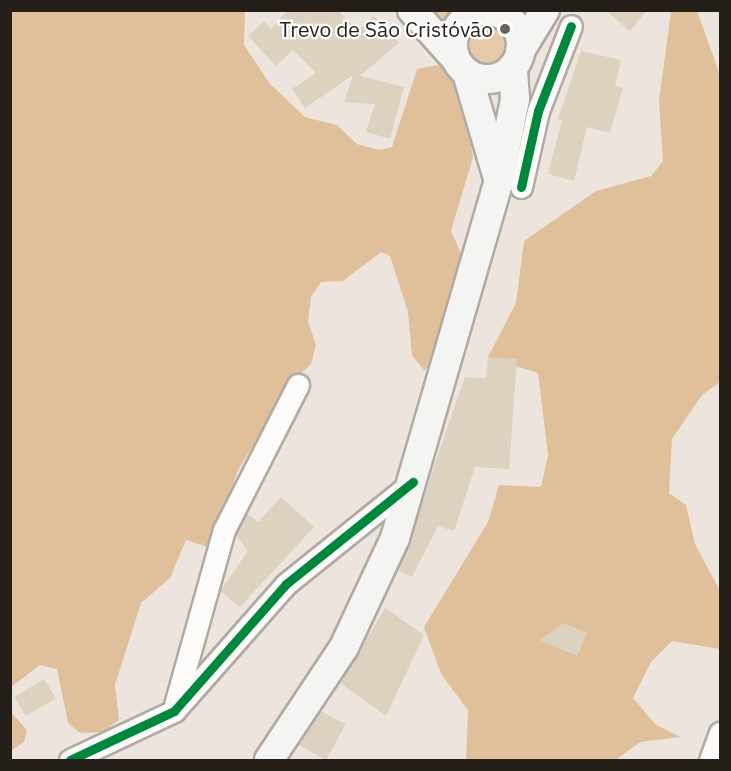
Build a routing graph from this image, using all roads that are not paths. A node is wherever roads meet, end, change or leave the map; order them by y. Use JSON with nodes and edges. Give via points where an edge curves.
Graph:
{"nodes":[{"id":1,"x":412,"y":10,"type":"edge"},
{"id":2,"x":545,"y":10,"type":"edge"},
{"id":3,"x":488,"y":11,"type":"edge"},
{"id":4,"x":571,"y":26,"type":"dead end"},
{"id":5,"x":517,"y":59,"type":"junction"},
{"id":6,"x":461,"y":65,"type":"junction"},
{"id":7,"x":526,"y":105,"type":"junction"},
{"id":8,"x":510,"y":183,"type":"junction"},
{"id":9,"x":298,"y":385,"type":"dead end"},
{"id":10,"x":413,"y":482,"type":"junction"},
{"id":11,"x":174,"y":711,"type":"junction"},
{"id":12,"x":720,"y":734,"type":"edge"},
{"id":13,"x":70,"y":760,"type":"edge"},
{"id":14,"x":269,"y":760,"type":"edge"},
{"id":15,"x":710,"y":760,"type":"edge"}],
"edges":[{"from":1,"to":6,"type":"main road"},
{"from":2,"to":5,"type":"main road"},
{"from":3,"to":5,"type":"main road","via":[[512,22]]},
{"from":3,"to":6,"type":"main road","via":[[457,28]]},
{"from":4,"to":7,"type":"street"},
{"from":5,"to":6,"type":"main road","via":[[496,78]]},
{"from":5,"to":7,"type":"main road"},
{"from":6,"to":8,"type":"main road"},
{"from":7,"to":8,"type":"main road"},
{"from":8,"to":10,"type":"main road"},
{"from":9,"to":11,"type":"street","via":[[224,530]]},
{"from":10,"to":11,"type":"street","via":[[286,584]]},
{"from":10,"to":14,"type":"main road","via":[[365,608]]},
{"from":11,"to":13,"type":"street"},
{"from":12,"to":15,"type":"street"}]}
